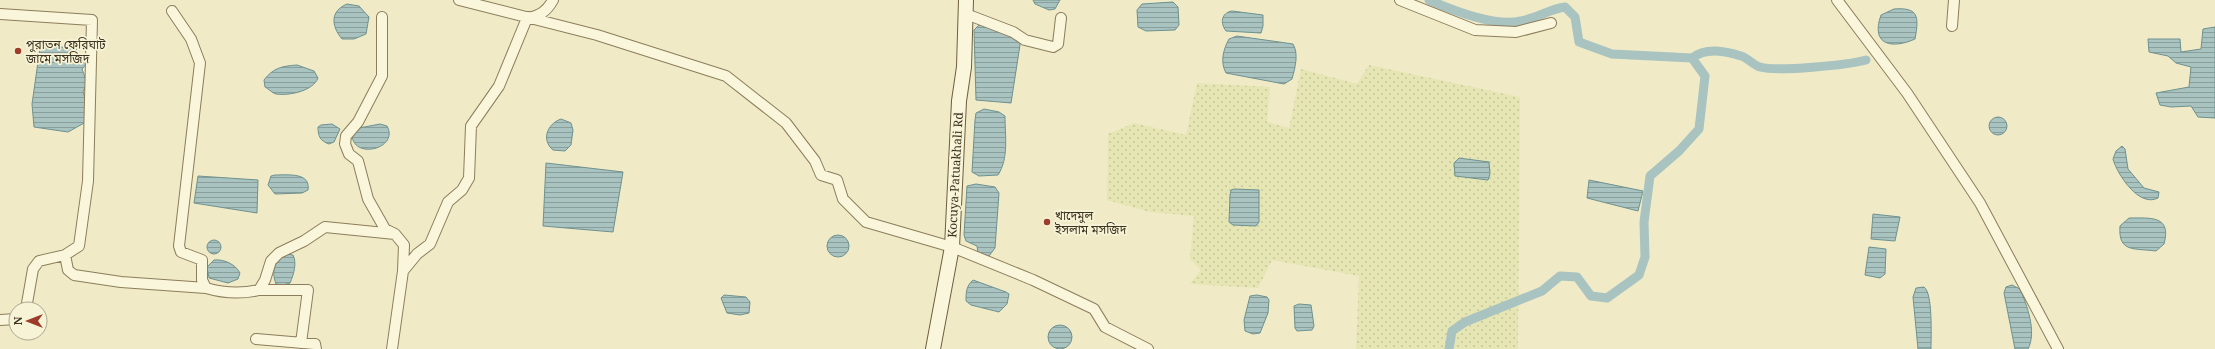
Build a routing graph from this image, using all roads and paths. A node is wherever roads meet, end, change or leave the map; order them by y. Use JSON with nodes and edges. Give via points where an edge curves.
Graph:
{"nodes":[{"id":1,"x":459,"y":0,"type":"edge"},
{"id":2,"x":554,"y":0,"type":"edge"},
{"id":3,"x":1400,"y":0,"type":"edge"},
{"id":4,"x":1837,"y":0,"type":"edge"},
{"id":5,"x":1954,"y":0,"type":"edge"},
{"id":6,"x":966,"y":7,"type":"edge"},
{"id":7,"x":172,"y":11,"type":"dead end"},
{"id":8,"x":0,"y":14,"type":"edge"},
{"id":9,"x":382,"y":17,"type":"dead end"},
{"id":10,"x":527,"y":18,"type":"junction"},
{"id":11,"x":1061,"y":18,"type":"dead end"},
{"id":12,"x":1551,"y":23,"type":"dead end"},
{"id":13,"x":1952,"y":26,"type":"dead end"},
{"id":14,"x":395,"y":234,"type":"junction"},
{"id":15,"x":952,"y":247,"type":"junction"},
{"id":16,"x":65,"y":255,"type":"junction"},
{"id":17,"x":403,"y":271,"type":"junction"},
{"id":18,"x":206,"y":288,"type":"junction"},
{"id":19,"x":259,"y":290,"type":"junction"},
{"id":20,"x":27,"y":301,"type":"edge"},
{"id":21,"x":256,"y":339,"type":"dead end"},
{"id":22,"x":301,"y":343,"type":"junction"},
{"id":23,"x":316,"y":349,"type":"edge"},
{"id":24,"x":392,"y":349,"type":"edge"},
{"id":25,"x":933,"y":349,"type":"edge"},
{"id":26,"x":1148,"y":349,"type":"edge"},
{"id":27,"x":2058,"y":349,"type":"edge"}],
"edges":[{"from":1,"to":10,"type":"street"},
{"from":2,"to":10,"type":"street","via":[[544,12]]},
{"from":3,"to":12,"type":"street","via":[[1475,30],[1516,32]]},
{"from":4,"to":27,"type":"street","via":[[1907,93],[1980,203]]},
{"from":5,"to":13,"type":"street"},
{"from":6,"to":11,"type":"street","via":[[1025,40],[1053,46],[1058,44]]},
{"from":6,"to":15,"type":"main road","name":"Kocuya-Patuakhali Rd"},
{"from":7,"to":18,"type":"street","via":[[191,39],[200,64],[179,246],[181,252],[202,260],[202,280]]},
{"from":8,"to":16,"type":"street","via":[[92,20],[88,182],[79,246]]},
{"from":9,"to":14,"type":"street","via":[[382,76],[358,122],[346,136],[345,144],[349,154],[358,161],[368,199],[385,229]]},
{"from":10,"to":15,"type":"street","via":[[597,34],[726,76],[786,123],[815,161],[821,175],[838,180],[843,199],[866,222]]},
{"from":10,"to":17,"type":"street","via":[[499,86],[471,126],[469,178],[462,190],[448,202],[430,244],[417,254]]},
{"from":14,"to":17,"type":"street","via":[[404,245]]},
{"from":14,"to":19,"type":"street","via":[[325,227],[304,241],[278,253],[271,261]]},
{"from":15,"to":25,"type":"main road","name":"Kocuya-Patuakhali Rd"},
{"from":15,"to":26,"type":"street","via":[[1033,280],[1094,309],[1105,327]]},
{"from":16,"to":18,"type":"street","via":[[68,270],[74,275],[121,282]]},
{"from":16,"to":20,"type":"street","via":[[39,261],[33,269]]},
{"from":17,"to":24,"type":"street"},
{"from":18,"to":19,"type":"street","via":[[245,293]]},
{"from":19,"to":22,"type":"street","via":[[308,290]]},
{"from":21,"to":22,"type":"street"},
{"from":22,"to":23,"type":"street","via":[[316,344]]}]}
